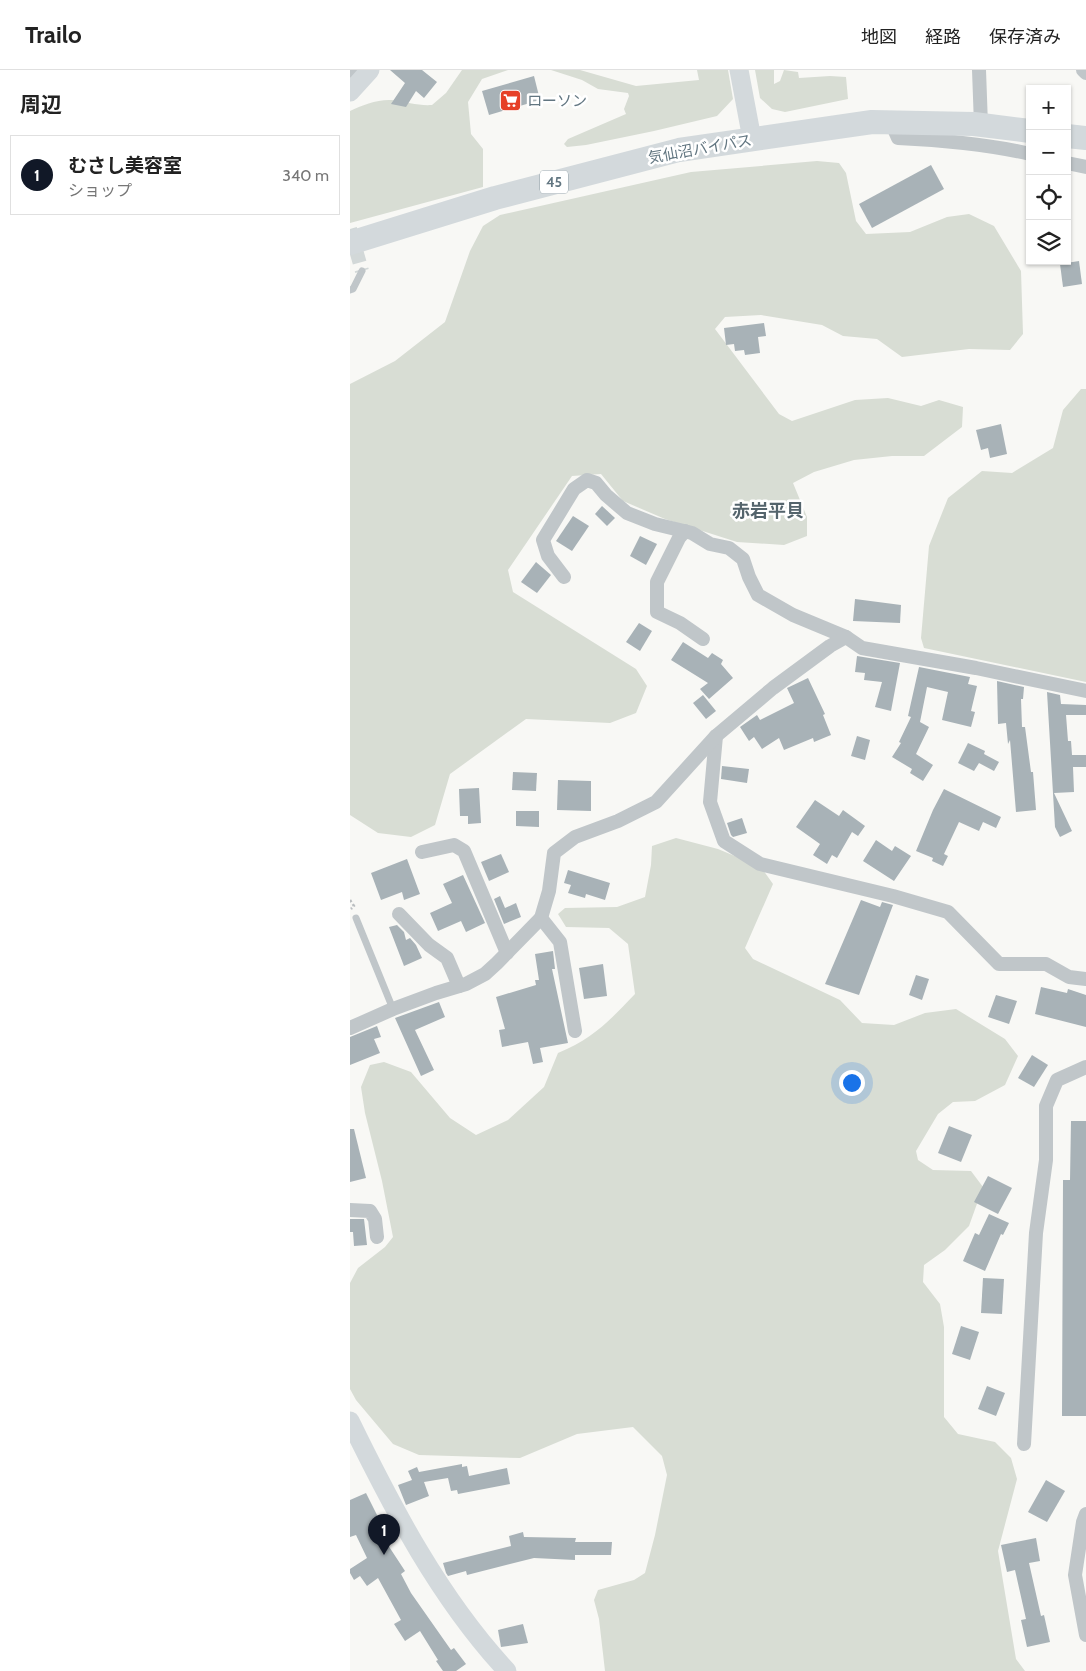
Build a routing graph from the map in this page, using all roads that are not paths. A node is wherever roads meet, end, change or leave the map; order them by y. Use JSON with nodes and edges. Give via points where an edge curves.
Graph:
{"nodes":[{"id":1,"x":739,"y":70,"type":"edge"},
{"id":2,"x":748,"y":70,"type":"edge"},
{"id":3,"x":979,"y":70,"type":"edge"},
{"id":4,"x":1083,"y":70,"type":"edge"},
{"id":5,"x":1086,"y":73,"type":"edge"},
{"id":6,"x":891,"y":122,"type":"junction"},
{"id":7,"x":981,"y":125,"type":"junction"},
{"id":8,"x":1026,"y":131,"type":"edge"},
{"id":9,"x":1071,"y":136,"type":"edge"},
{"id":10,"x":757,"y":138,"type":"junction"},
{"id":11,"x":1086,"y":138,"type":"edge"},
{"id":12,"x":1026,"y":153,"type":"edge"},
{"id":13,"x":1071,"y":164,"type":"edge"},
{"id":14,"x":1086,"y":167,"type":"edge"},
{"id":15,"x":350,"y":243,"type":"edge"},
{"id":16,"x":362,"y":271,"type":"dead end"},
{"id":17,"x":350,"y":290,"type":"edge"},
{"id":18,"x":685,"y":531,"type":"junction"},
{"id":19,"x":564,"y":577,"type":"dead end"},
{"id":20,"x":846,"y":638,"type":"junction"},
{"id":21,"x":702,"y":639,"type":"dead end"},
{"id":22,"x":1086,"y":691,"type":"edge"},
{"id":23,"x":716,"y":736,"type":"junction"},
{"id":24,"x":422,"y":852,"type":"dead end"},
{"id":25,"x":399,"y":914,"type":"dead end"},
{"id":26,"x":356,"y":918,"type":"dead end"},
{"id":27,"x":541,"y":918,"type":"junction"},
{"id":28,"x":507,"y":953,"type":"junction"},
{"id":29,"x":1086,"y":979,"type":"edge"},
{"id":30,"x":459,"y":986,"type":"junction"},
{"id":31,"x":393,"y":1009,"type":"junction"},
{"id":32,"x":350,"y":1028,"type":"edge"},
{"id":33,"x":575,"y":1031,"type":"dead end"},
{"id":34,"x":1086,"y":1067,"type":"edge"},
{"id":35,"x":350,"y":1210,"type":"edge"},
{"id":36,"x":377,"y":1237,"type":"dead end"},
{"id":37,"x":350,"y":1422,"type":"edge"},
{"id":38,"x":1024,"y":1444,"type":"dead end"},
{"id":39,"x":1086,"y":1514,"type":"edge"},
{"id":40,"x":1086,"y":1635,"type":"edge"},
{"id":41,"x":507,"y":1671,"type":"edge"}],
"edges":[{"from":1,"to":10,"type":"street"},
{"from":2,"to":10,"type":"street"},
{"from":3,"to":7,"type":"street"},
{"from":4,"to":5,"type":"street"},
{"from":6,"to":7,"type":"highway","name":"気仙沼バイパス","number":"45"},
{"from":6,"to":10,"type":"highway","name":"気仙沼バイパス","number":"45"},
{"from":6,"to":12,"type":"street","via":[[898,138],[1006,148]]},
{"from":7,"to":8,"type":"highway","name":"気仙沼バイパス","number":"45"},
{"from":9,"to":11,"type":"highway"},
{"from":10,"to":15,"type":"highway","name":"気仙沼バイパス","number":"45","via":[[679,150],[495,198]]},
{"from":13,"to":14,"type":"street"},
{"from":16,"to":17,"type":"lane"},
{"from":18,"to":19,"type":"street","via":[[627,513],[606,496],[596,482],[587,480],[574,489],[543,540],[548,556]]},
{"from":18,"to":20,"type":"street","via":[[710,544],[729,548],[742,559],[758,595],[793,615]]},
{"from":18,"to":21,"type":"street","via":[[657,582],[657,612]]},
{"from":20,"to":22,"type":"street","via":[[862,648]]},
{"from":20,"to":23,"type":"street","via":[[773,688]]},
{"from":23,"to":27,"type":"street","via":[[656,802],[575,837],[554,852],[549,891]]},
{"from":23,"to":29,"type":"street","via":[[710,802],[724,841],[760,864],[948,912],[998,964],[1046,964],[1069,977]]},
{"from":24,"to":28,"type":"street","via":[[454,845],[464,851]]},
{"from":25,"to":30,"type":"street","via":[[429,945],[448,958]]},
{"from":26,"to":31,"type":"lane"},
{"from":27,"to":28,"type":"street"},
{"from":27,"to":33,"type":"street","via":[[560,942]]},
{"from":28,"to":30,"type":"street","via":[[485,974]]},
{"from":30,"to":31,"type":"street"},
{"from":31,"to":32,"type":"street"},
{"from":34,"to":38,"type":"street","via":[[1057,1080],[1046,1106],[1046,1160],[1036,1233]]},
{"from":35,"to":36,"type":"street","via":[[370,1211],[375,1219]]},
{"from":37,"to":41,"type":"street","via":[[386,1495],[416,1545],[465,1620]]},
{"from":39,"to":40,"type":"street","via":[[1075,1575]]}]}
